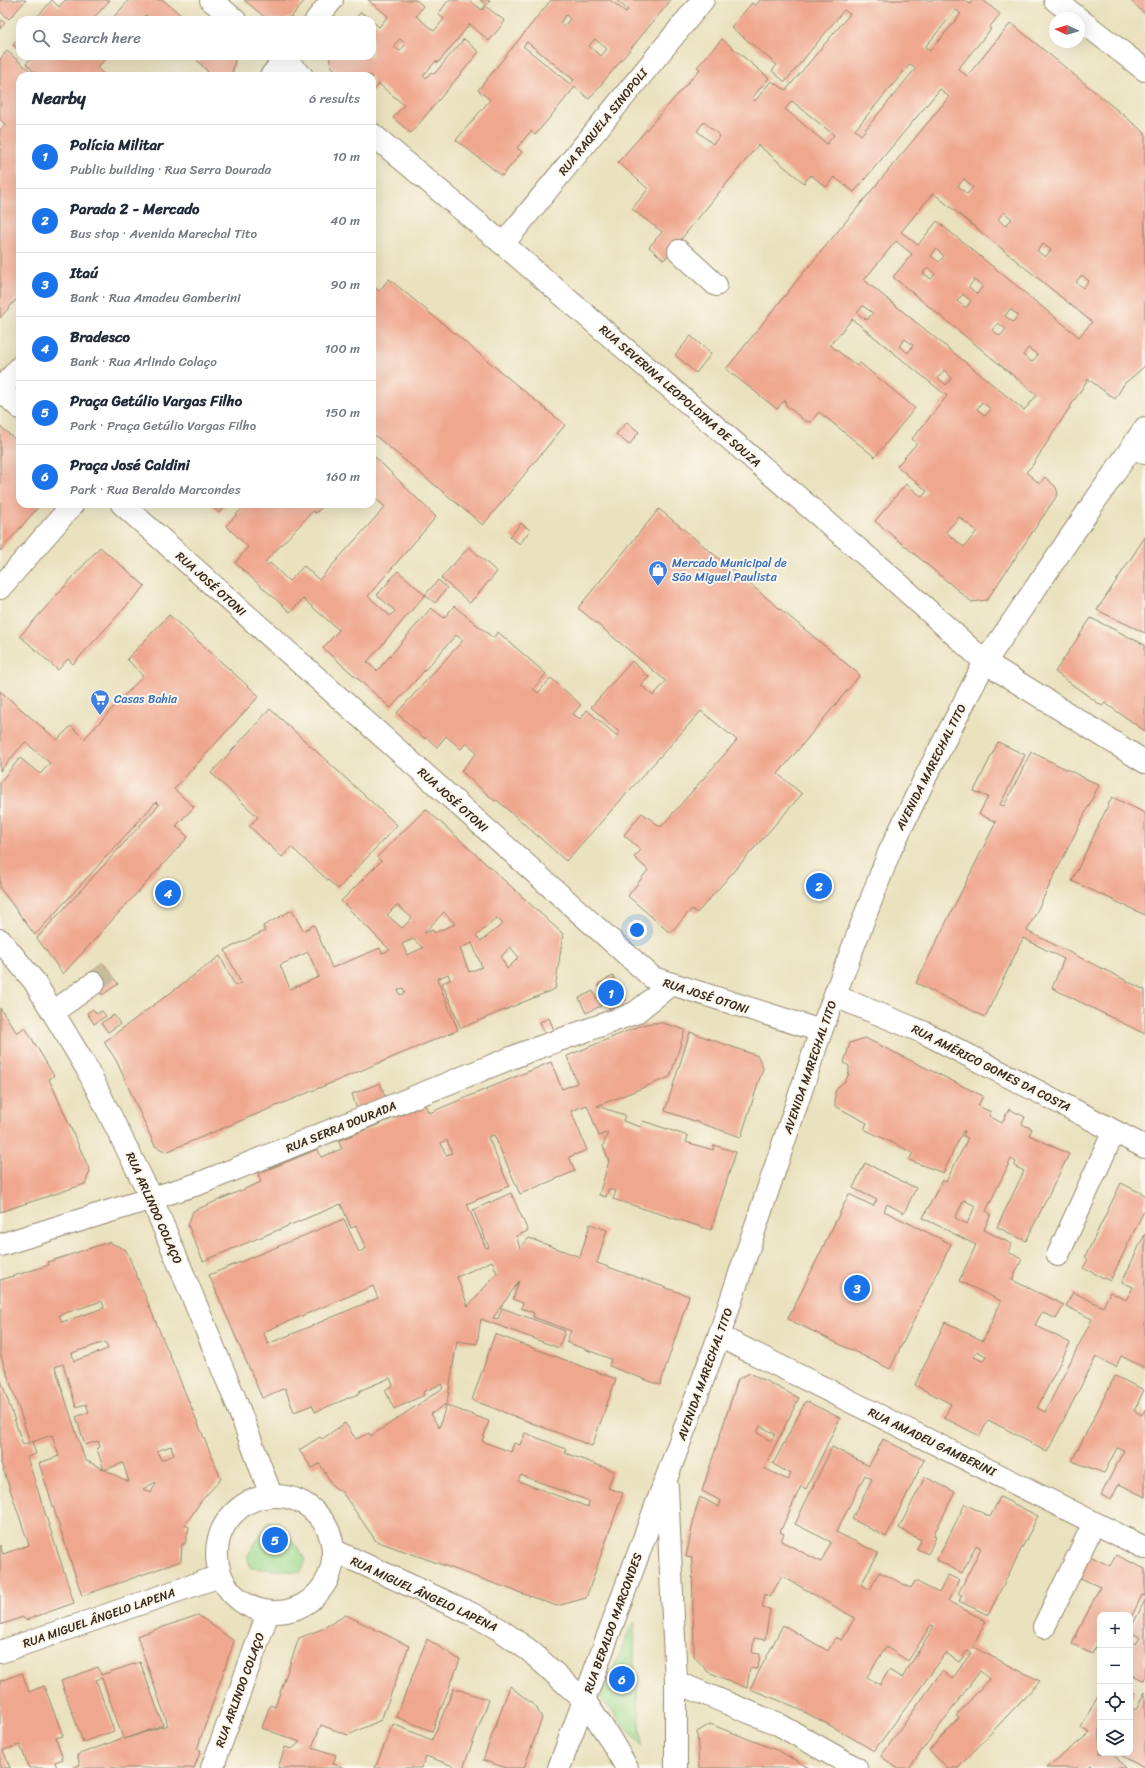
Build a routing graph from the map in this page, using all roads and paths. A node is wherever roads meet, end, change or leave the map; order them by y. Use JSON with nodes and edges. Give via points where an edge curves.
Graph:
{"nodes":[{"id":1,"x":210,"y":0,"type":"edge"},
{"id":2,"x":332,"y":0,"type":"edge"},
{"id":3,"x":704,"y":0,"type":"edge"},
{"id":4,"x":1055,"y":0,"type":"edge"},
{"id":5,"x":1071,"y":12,"type":"edge"},
{"id":6,"x":230,"y":16,"type":"edge"},
{"id":7,"x":319,"y":16,"type":"edge"},
{"id":8,"x":1085,"y":23,"type":"edge"},
{"id":9,"x":280,"y":62,"type":"edge"},
{"id":10,"x":1145,"y":70,"type":"edge"},
{"id":11,"x":296,"y":72,"type":"edge"},
{"id":12,"x":376,"y":137,"type":"edge"},
{"id":13,"x":503,"y":244,"type":"junction"},
{"id":14,"x":679,"y":251,"type":"dead end"},
{"id":15,"x":716,"y":285,"type":"dead end"},
{"id":16,"x":16,"y":372,"type":"edge"},
{"id":17,"x":0,"y":390,"type":"edge"},
{"id":18,"x":16,"y":404,"type":"edge"},
{"id":19,"x":1145,"y":428,"type":"edge"},
{"id":20,"x":1138,"y":450,"type":"edge"},
{"id":21,"x":70,"y":508,"type":"edge"},
{"id":22,"x":126,"y":508,"type":"edge"},
{"id":23,"x":0,"y":588,"type":"edge"},
{"id":24,"x":985,"y":662,"type":"junction"},
{"id":25,"x":1145,"y":762,"type":"edge"},
{"id":26,"x":0,"y":940,"type":"edge"},
{"id":27,"x":94,"y":983,"type":"tunnel mouth"},
{"id":28,"x":670,"y":985,"type":"junction"},
{"id":29,"x":835,"y":996,"type":"junction"},
{"id":30,"x":53,"y":1012,"type":"junction"},
{"id":31,"x":820,"y":1031,"type":"junction"},
{"id":32,"x":1114,"y":1131,"type":"junction"},
{"id":33,"x":1145,"y":1147,"type":"edge"},
{"id":34,"x":152,"y":1199,"type":"junction"},
{"id":35,"x":0,"y":1245,"type":"edge"},
{"id":36,"x":1058,"y":1255,"type":"dead end"},
{"id":37,"x":719,"y":1336,"type":"junction"},
{"id":38,"x":666,"y":1478,"type":"junction"},
{"id":39,"x":271,"y":1494,"type":"junction"},
{"id":40,"x":1094,"y":1523,"type":"junction"},
{"id":41,"x":1145,"y":1548,"type":"edge"},
{"id":42,"x":334,"y":1551,"type":"junction"},
{"id":43,"x":220,"y":1576,"type":"junction"},
{"id":44,"x":268,"y":1613,"type":"junction"},
{"id":45,"x":1044,"y":1627,"type":"dead end"},
{"id":46,"x":0,"y":1652,"type":"edge"},
{"id":47,"x":676,"y":1682,"type":"junction"},
{"id":48,"x":585,"y":1701,"type":"junction"},
{"id":49,"x":212,"y":1768,"type":"edge"},
{"id":50,"x":559,"y":1768,"type":"edge"},
{"id":51,"x":627,"y":1768,"type":"edge"},
{"id":52,"x":676,"y":1768,"type":"edge"},
{"id":53,"x":856,"y":1768,"type":"edge"}],
"edges":[{"from":1,"to":6,"type":"street"},
{"from":2,"to":7,"type":"street"},
{"from":3,"to":13,"type":"street","name":"RUA RAQUELA SINOPOLI"},
{"from":4,"to":5,"type":"street"},
{"from":8,"to":10,"type":"street"},
{"from":9,"to":11,"type":"street"},
{"from":12,"to":13,"type":"street","name":"RUA SEVERINA LEOPOLDINA DE SOUZA"},
{"from":13,"to":24,"type":"street","name":"RUA SEVERINA LEOPOLDINA DE SOUZA","via":[[892,578]]},
{"from":14,"to":15,"type":"street"},
{"from":16,"to":17,"type":"street"},
{"from":17,"to":18,"type":"street"},
{"from":19,"to":20,"type":"street","name":"AVENIDA MARECHAL TITO"},
{"from":20,"to":24,"type":"street","name":"AVENIDA MARECHAL TITO"},
{"from":21,"to":23,"type":"street"},
{"from":22,"to":28,"type":"street","name":"RUA JOSÉ OTONI","via":[[653,978]]},
{"from":24,"to":25,"type":"street","name":"RUA SEVERINA LEOPOLDINA DE SOUZA"},
{"from":24,"to":29,"type":"street","name":"AVENIDA MARECHAL TITO","via":[[889,853]]},
{"from":26,"to":30,"type":"street","name":"RUA ARLINDO COLAÇO","via":[[34,981]]},
{"from":27,"to":30,"type":"street"},
{"from":28,"to":31,"type":"street","name":"RUA JOSÉ OTONI"},
{"from":28,"to":34,"type":"street","name":"RUA SERRA DOURADA","via":[[636,1012],[526,1052],[198,1184]]},
{"from":29,"to":31,"type":"street","name":"AVENIDA MARECHAL TITO"},
{"from":29,"to":32,"type":"street","name":"RUA AMÉRICO GOMES DA COSTA","via":[[925,1033]]},
{"from":30,"to":34,"type":"street","name":"RUA ARLINDO COLAÇO","via":[[86,1067]]},
{"from":31,"to":37,"type":"street","name":"AVENIDA MARECHAL TITO"},
{"from":32,"to":33,"type":"street","name":"RUA AMÉRICO GOMES DA COSTA"},
{"from":32,"to":36,"type":"street"},
{"from":34,"to":35,"type":"street","name":"RUA SERRA DOURADA"},
{"from":34,"to":39,"type":"street","name":"RUA ARLINDO COLAÇO","via":[[235,1399]]},
{"from":37,"to":38,"type":"street","name":"AVENIDA MARECHAL TITO"},
{"from":37,"to":40,"type":"street","name":"RUA AMADEU GAMBERINI"},
{"from":38,"to":47,"type":"street","name":"AVENIDA MARECHAL TITO"},
{"from":38,"to":48,"type":"street","name":"RUA BERALDO MARCONDES"},
{"from":39,"to":42,"type":"street","via":[[294,1498],[315,1510],[329,1528]]},
{"from":39,"to":43,"type":"street","via":[[244,1503],[225,1523],[216,1549]]},
{"from":40,"to":41,"type":"street","name":"RUA AMADEU GAMBERINI"},
{"from":40,"to":45,"type":"street"},
{"from":42,"to":44,"type":"street","via":[[330,1577],[315,1598],[293,1611]]},
{"from":42,"to":48,"type":"street","name":"RUA MIGUEL ÂNGELO LAPENA","via":[[500,1629],[530,1651]]},
{"from":43,"to":44,"type":"street","via":[[231,1594],[248,1607]]},
{"from":43,"to":46,"type":"street","name":"RUA MIGUEL ÂNGELO LAPENA"},
{"from":44,"to":49,"type":"street","name":"RUA ARLINDO COLAÇO"},
{"from":47,"to":52,"type":"street","name":"AVENIDA MARECHAL TITO"},
{"from":47,"to":53,"type":"street","via":[[778,1724]]},
{"from":48,"to":50,"type":"street","name":"RUA BERALDO MARCONDES"},
{"from":48,"to":51,"type":"street","name":"RUA MIGUEL ÂNGELO LAPENA"}]}
